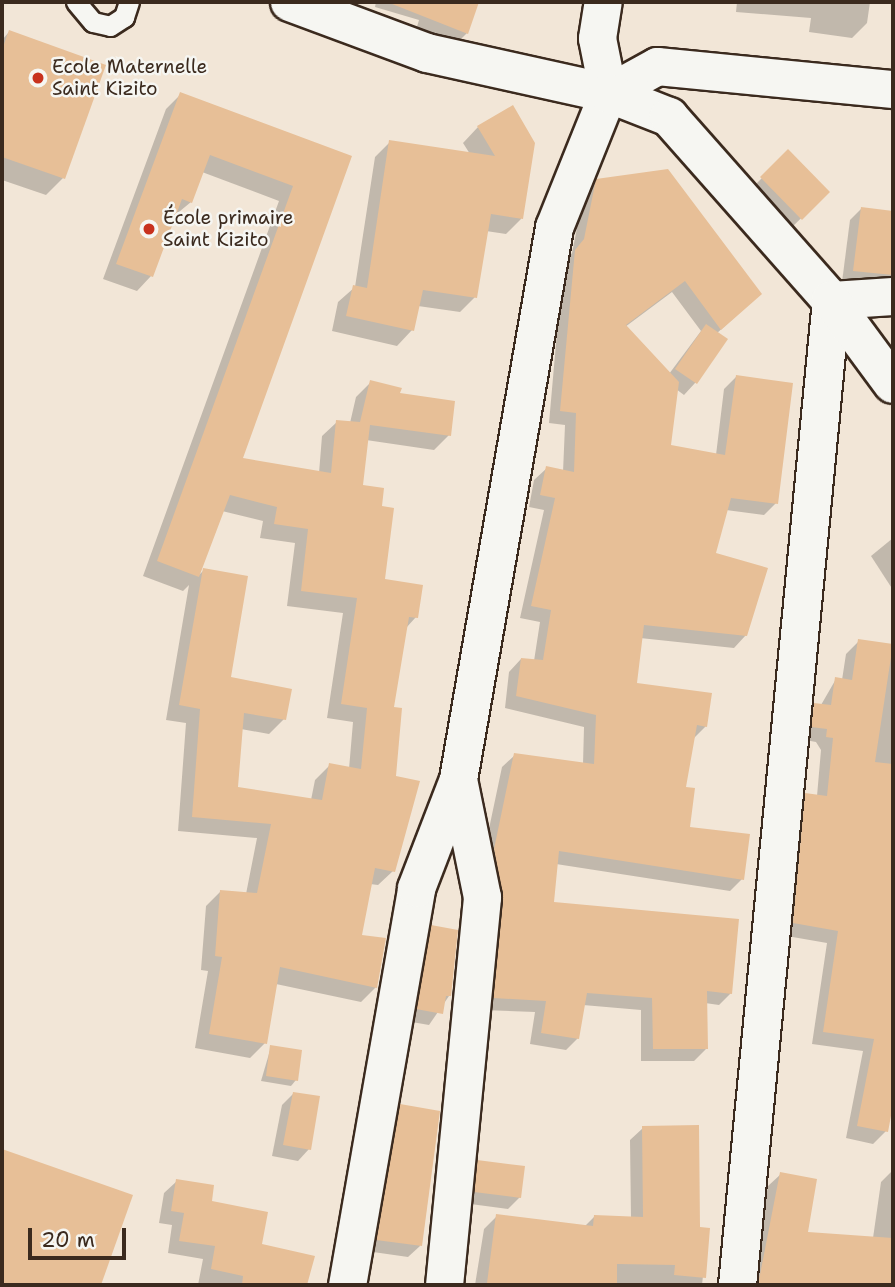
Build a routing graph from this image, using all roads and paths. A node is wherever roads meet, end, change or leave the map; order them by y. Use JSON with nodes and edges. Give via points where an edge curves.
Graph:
{"nodes":[{"id":1,"x":76,"y":2,"type":"edge"},
{"id":2,"x":129,"y":2,"type":"edge"},
{"id":3,"x":290,"y":2,"type":"edge"},
{"id":4,"x":603,"y":2,"type":"edge"},
{"id":5,"x":893,"y":89,"type":"edge"},
{"id":6,"x":608,"y":93,"type":"junction"},
{"id":7,"x":893,"y":296,"type":"edge"},
{"id":8,"x":831,"y":300,"type":"junction"},
{"id":9,"x":893,"y":384,"type":"edge"},
{"id":10,"x":458,"y":779,"type":"junction"},
{"id":11,"x":347,"y":1285,"type":"edge"},
{"id":12,"x":444,"y":1285,"type":"edge"},
{"id":13,"x":737,"y":1285,"type":"edge"}],
"edges":[{"from":1,"to":2,"type":"lane","via":[[93,22],[110,26],[124,17]]},
{"from":3,"to":6,"type":"street","via":[[427,53]]},
{"from":4,"to":6,"type":"street","via":[[597,38]]},
{"from":5,"to":6,"type":"street","via":[[657,66]]},
{"from":6,"to":8,"type":"street","via":[[669,117]]},
{"from":6,"to":10,"type":"street","via":[[554,227]]},
{"from":7,"to":8,"type":"street"},
{"from":8,"to":9,"type":"street"},
{"from":8,"to":13,"type":"street"},
{"from":10,"to":11,"type":"street","via":[[416,888]]},
{"from":10,"to":12,"type":"street","via":[[482,897]]}]}
